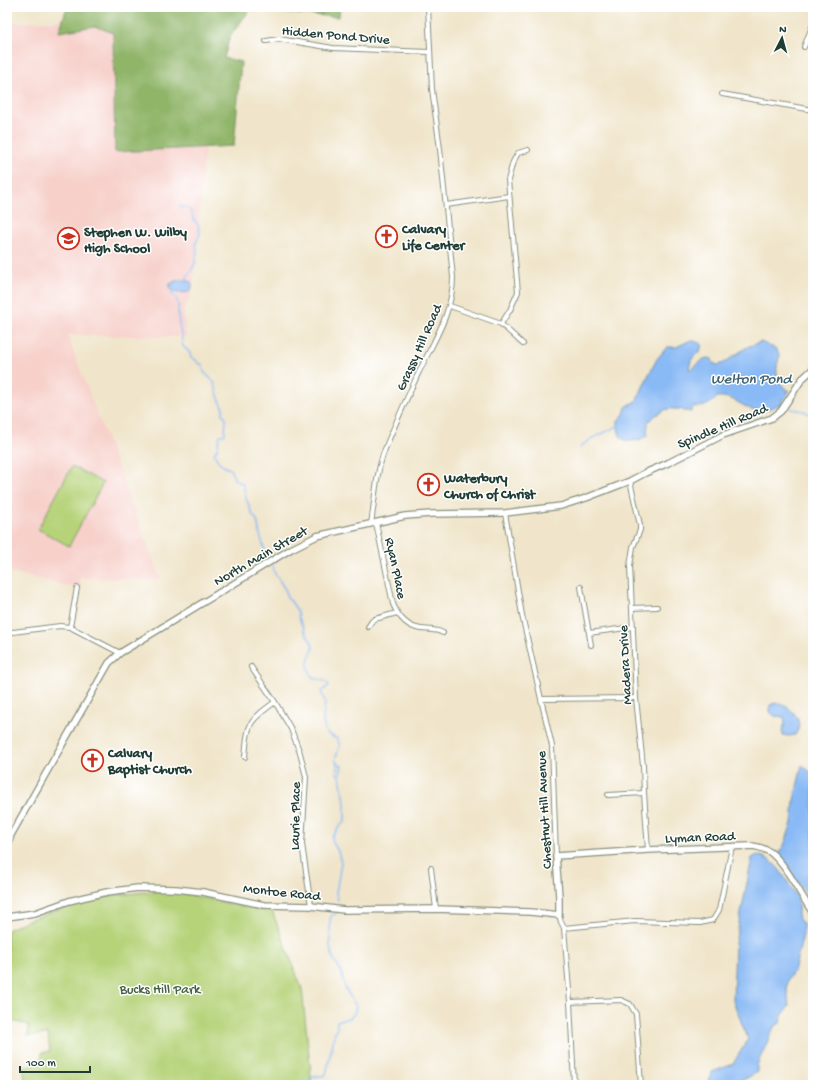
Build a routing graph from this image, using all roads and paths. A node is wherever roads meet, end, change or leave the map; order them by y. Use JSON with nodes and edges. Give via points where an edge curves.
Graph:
{"nodes":[{"id":1,"x":428,"y":7,"type":"edge"},
{"id":2,"x":813,"y":24,"type":"edge"},
{"id":3,"x":266,"y":41,"type":"dead end"},
{"id":4,"x":804,"y":47,"type":"dead end"},
{"id":5,"x":429,"y":52,"type":"junction"},
{"id":6,"x":722,"y":94,"type":"dead end"},
{"id":7,"x":813,"y":110,"type":"edge"},
{"id":8,"x":528,"y":150,"type":"dead end"},
{"id":9,"x":509,"y":196,"type":"junction"},
{"id":10,"x":446,"y":205,"type":"junction"},
{"id":11,"x":450,"y":306,"type":"junction"},
{"id":12,"x":501,"y":324,"type":"junction"},
{"id":13,"x":524,"y":344,"type":"dead end"},
{"id":14,"x":813,"y":369,"type":"edge"},
{"id":15,"x":645,"y":473,"type":"joint"},
{"id":16,"x":630,"y":481,"type":"junction"},
{"id":17,"x":506,"y":513,"type":"junction"},
{"id":18,"x":374,"y":523,"type":"junction"},
{"id":19,"x":581,"y":587,"type":"dead end"},
{"id":20,"x":77,"y":588,"type":"dead end"},
{"id":21,"x":657,"y":607,"type":"dead end"},
{"id":22,"x":632,"y":608,"type":"junction"},
{"id":23,"x":398,"y":613,"type":"junction"},
{"id":24,"x":70,"y":627,"type":"junction"},
{"id":25,"x":368,"y":627,"type":"dead end"},
{"id":26,"x":633,"y":627,"type":"junction"},
{"id":27,"x":7,"y":631,"type":"edge"},
{"id":28,"x":443,"y":633,"type":"dead end"},
{"id":29,"x":589,"y":633,"type":"junction"},
{"id":30,"x":591,"y":644,"type":"dead end"},
{"id":31,"x":120,"y":653,"type":"junction"},
{"id":32,"x":251,"y":667,"type":"dead end"},
{"id":33,"x":636,"y":698,"type":"junction"},
{"id":34,"x":540,"y":699,"type":"junction"},
{"id":35,"x":275,"y":702,"type":"junction"},
{"id":36,"x":246,"y":758,"type":"dead end"},
{"id":37,"x":644,"y":793,"type":"junction"},
{"id":38,"x":608,"y":795,"type":"dead end"},
{"id":39,"x":9,"y":836,"type":"edge"},
{"id":40,"x":732,"y":847,"type":"junction"},
{"id":41,"x":7,"y":848,"type":"edge"},
{"id":42,"x":648,"y":850,"type":"junction"},
{"id":43,"x":556,"y":856,"type":"junction"},
{"id":44,"x":431,"y":868,"type":"dead end"},
{"id":45,"x":311,"y":906,"type":"junction"},
{"id":46,"x":436,"y":909,"type":"junction"},
{"id":47,"x":813,"y":913,"type":"edge"},
{"id":48,"x":559,"y":915,"type":"junction"},
{"id":49,"x":7,"y":917,"type":"edge"},
{"id":50,"x":564,"y":928,"type":"junction"},
{"id":51,"x":570,"y":1002,"type":"junction"},
{"id":52,"x":574,"y":1085,"type":"edge"},
{"id":53,"x":641,"y":1085,"type":"edge"}],
"edges":[{"from":1,"to":5,"type":"street","name":"Grassy Hill Road"},
{"from":2,"to":4,"type":"street"},
{"from":3,"to":5,"type":"street","name":"Hidden Pond Drive","via":[[279,39],[333,48]]},
{"from":5,"to":10,"type":"street","name":"Grassy Hill Road"},
{"from":6,"to":7,"type":"street"},
{"from":8,"to":9,"type":"street","via":[[518,153],[513,162],[508,180]]},
{"from":9,"to":10,"type":"street"},
{"from":9,"to":12,"type":"street","via":[[518,292]]},
{"from":10,"to":11,"type":"street","name":"Grassy Hill Road","via":[[453,277]]},
{"from":11,"to":12,"type":"street"},
{"from":11,"to":18,"type":"street","name":"Grassy Hill Road","via":[[385,450],[379,470]]},
{"from":12,"to":13,"type":"street"},
{"from":14,"to":15,"type":"main road","name":"Spindle Hill Road","via":[[802,379],[777,415],[723,435]]},
{"from":15,"to":16,"type":"main road","name":"North Main Street"},
{"from":16,"to":17,"type":"main road","name":"North Main Street","via":[[561,506]]},
{"from":16,"to":22,"type":"street","name":"Madera Drive","via":[[640,525],[630,566]]},
{"from":17,"to":18,"type":"main road","name":"North Main Street","via":[[431,514],[405,516]]},
{"from":17,"to":34,"type":"street","name":"Chestnut Hill Avenue","via":[[522,615]]},
{"from":18,"to":23,"type":"street","name":"Ryan Place","via":[[393,604]]},
{"from":18,"to":31,"type":"main road","name":"North Main Street","via":[[317,536],[291,549]]},
{"from":19,"to":29,"type":"street"},
{"from":20,"to":24,"type":"street"},
{"from":21,"to":22,"type":"street"},
{"from":22,"to":26,"type":"street","name":"Madera Drive"},
{"from":23,"to":25,"type":"street","via":[[375,619]]},
{"from":23,"to":28,"type":"street","name":"Ryan Place","via":[[404,621],[414,627]]},
{"from":24,"to":27,"type":"street"},
{"from":24,"to":31,"type":"street"},
{"from":26,"to":29,"type":"street"},
{"from":26,"to":33,"type":"street","name":"Madera Drive"},
{"from":29,"to":30,"type":"street"},
{"from":31,"to":39,"type":"main road","name":"North Main Street","via":[[109,663]]},
{"from":32,"to":35,"type":"street","name":"Laurie Place"},
{"from":33,"to":34,"type":"street"},
{"from":33,"to":37,"type":"street","name":"Madera Drive"},
{"from":34,"to":43,"type":"street","name":"Chestnut Hill Avenue","via":[[552,746]]},
{"from":35,"to":36,"type":"street","via":[[257,715],[251,724],[247,733]]},
{"from":35,"to":45,"type":"street","name":"Laurie Place","via":[[291,729],[306,777],[302,844]]},
{"from":37,"to":38,"type":"street"},
{"from":37,"to":42,"type":"street","name":"Madera Drive"},
{"from":39,"to":41,"type":"main road","name":"North Main Street"},
{"from":40,"to":42,"type":"main road","name":"Lyman Road"},
{"from":40,"to":47,"type":"main road","name":"Lyman Road","via":[[755,846],[774,856]]},
{"from":40,"to":50,"type":"street","via":[[719,910],[713,920],[700,923],[636,921]]},
{"from":42,"to":43,"type":"main road","name":"Lyman Road"},
{"from":43,"to":48,"type":"main road","name":"Chestnut Hill Avenue"},
{"from":44,"to":46,"type":"street"},
{"from":45,"to":46,"type":"main road","name":"Montoe Road","via":[[344,910]]},
{"from":45,"to":49,"type":"main road","name":"Montoe Road","via":[[264,905],[203,892],[138,888],[107,892],[35,913]]},
{"from":46,"to":48,"type":"main road","name":"Montoe Road"},
{"from":48,"to":50,"type":"street","name":"Chestnut Hill Avenue"},
{"from":50,"to":51,"type":"street","name":"Chestnut Hill Avenue"},
{"from":51,"to":52,"type":"street","name":"Chestnut Hill Avenue"},
{"from":51,"to":53,"type":"street","via":[[621,1000],[630,1004],[636,1014]]}]}
